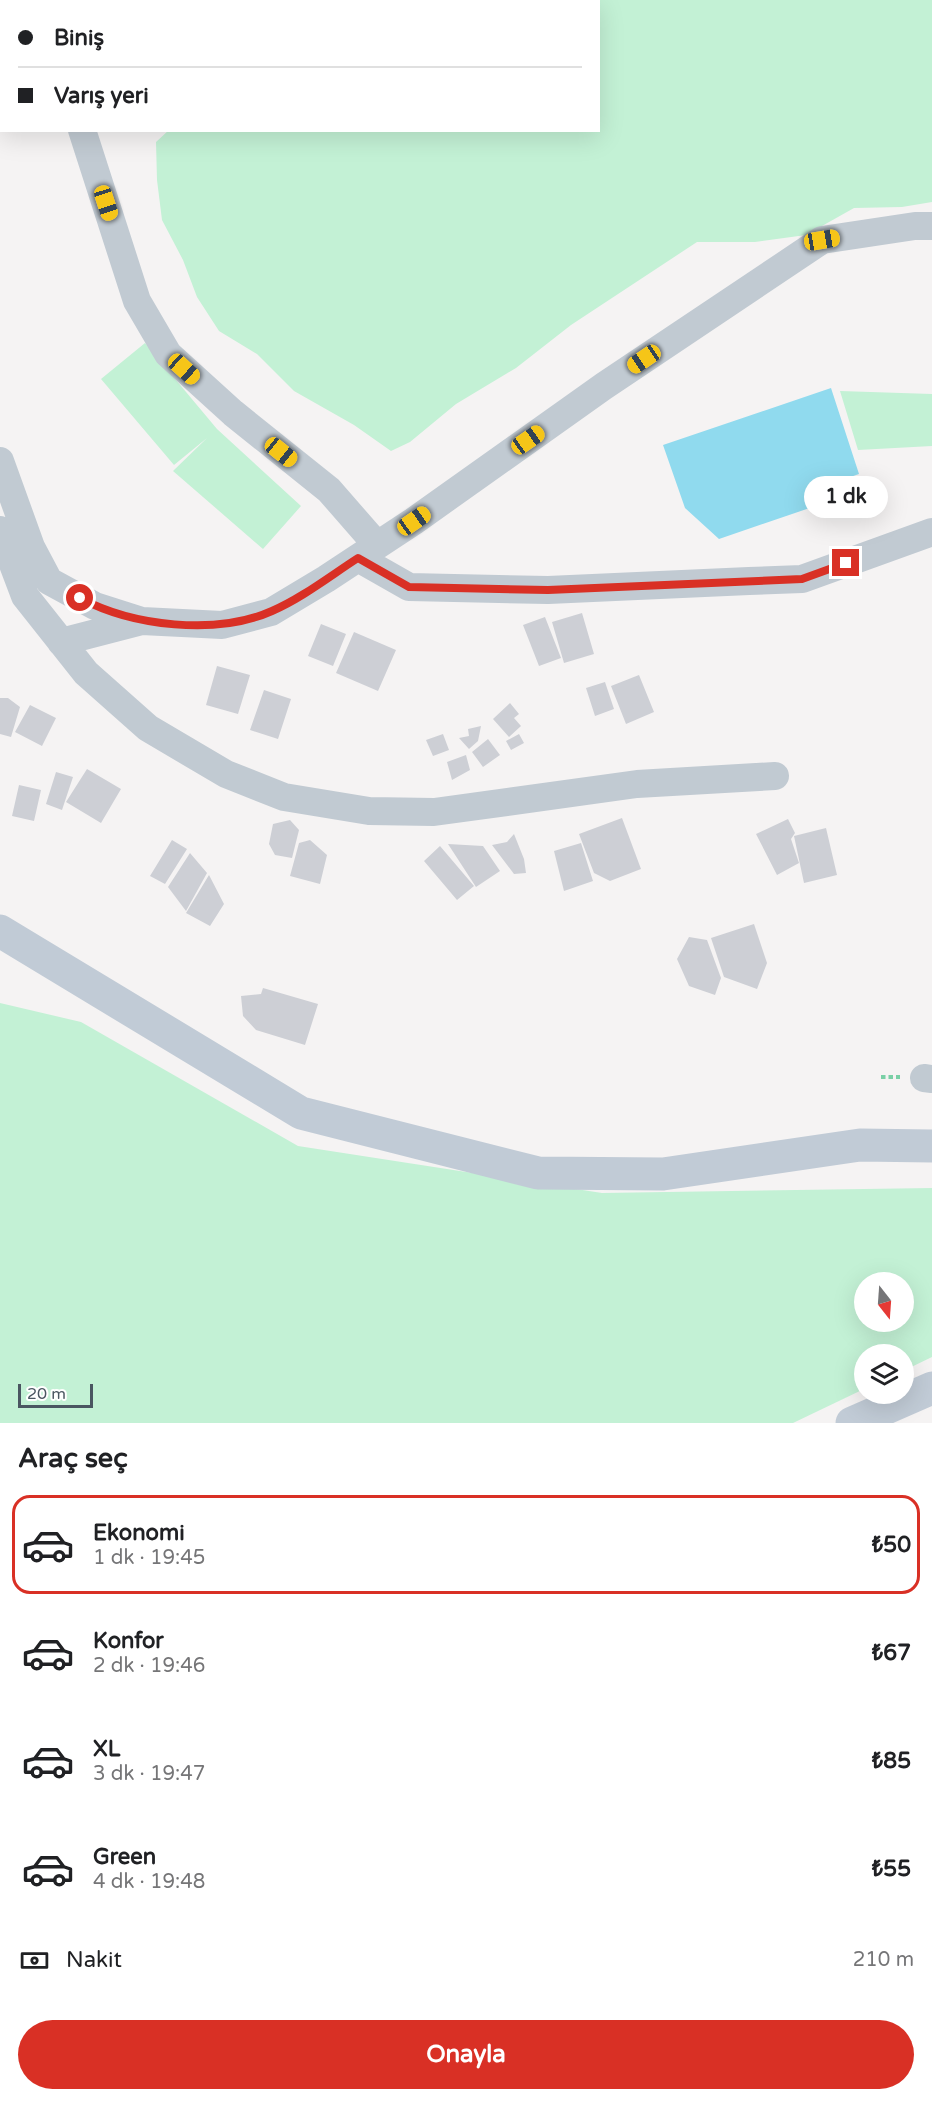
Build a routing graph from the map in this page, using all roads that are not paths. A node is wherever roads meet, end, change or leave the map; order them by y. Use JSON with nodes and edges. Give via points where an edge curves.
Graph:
{"nodes":[{"id":1,"x":83,"y":132,"type":"edge"},
{"id":2,"x":932,"y":226,"type":"edge"},
{"id":3,"x":0,"y":461,"type":"edge"},
{"id":4,"x":0,"y":530,"type":"edge"},
{"id":5,"x":932,"y":532,"type":"edge"},
{"id":6,"x":368,"y":552,"type":"junction"},
{"id":7,"x":142,"y":621,"type":"junction"},
{"id":8,"x":61,"y":642,"type":"junction"},
{"id":9,"x":775,"y":776,"type":"dead end"},
{"id":10,"x":0,"y":931,"type":"edge"},
{"id":11,"x":932,"y":1146,"type":"edge"},
{"id":12,"x":932,"y":1388,"type":"edge"},
{"id":13,"x":852,"y":1423,"type":"edge"}],
"edges":[{"from":1,"to":6,"type":"street","via":[[137,301],[168,354],[233,413],[329,490]]},
{"from":2,"to":6,"type":"street","via":[[822,240],[604,386]]},
{"from":3,"to":7,"type":"street","via":[[31,547],[49,581],[95,606]]},
{"from":4,"to":8,"type":"street","via":[[25,596]]},
{"from":5,"to":6,"type":"street","via":[[802,579],[548,590],[409,587]]},
{"from":6,"to":7,"type":"street","via":[[271,612],[222,625]]},
{"from":7,"to":8,"type":"street"},
{"from":8,"to":9,"type":"street","via":[[86,674],[148,728],[226,774],[284,797],[369,811],[434,812],[637,784]]},
{"from":10,"to":11,"type":"street","via":[[301,1113],[538,1173],[663,1174],[860,1145]]},
{"from":12,"to":13,"type":"street"}]}
